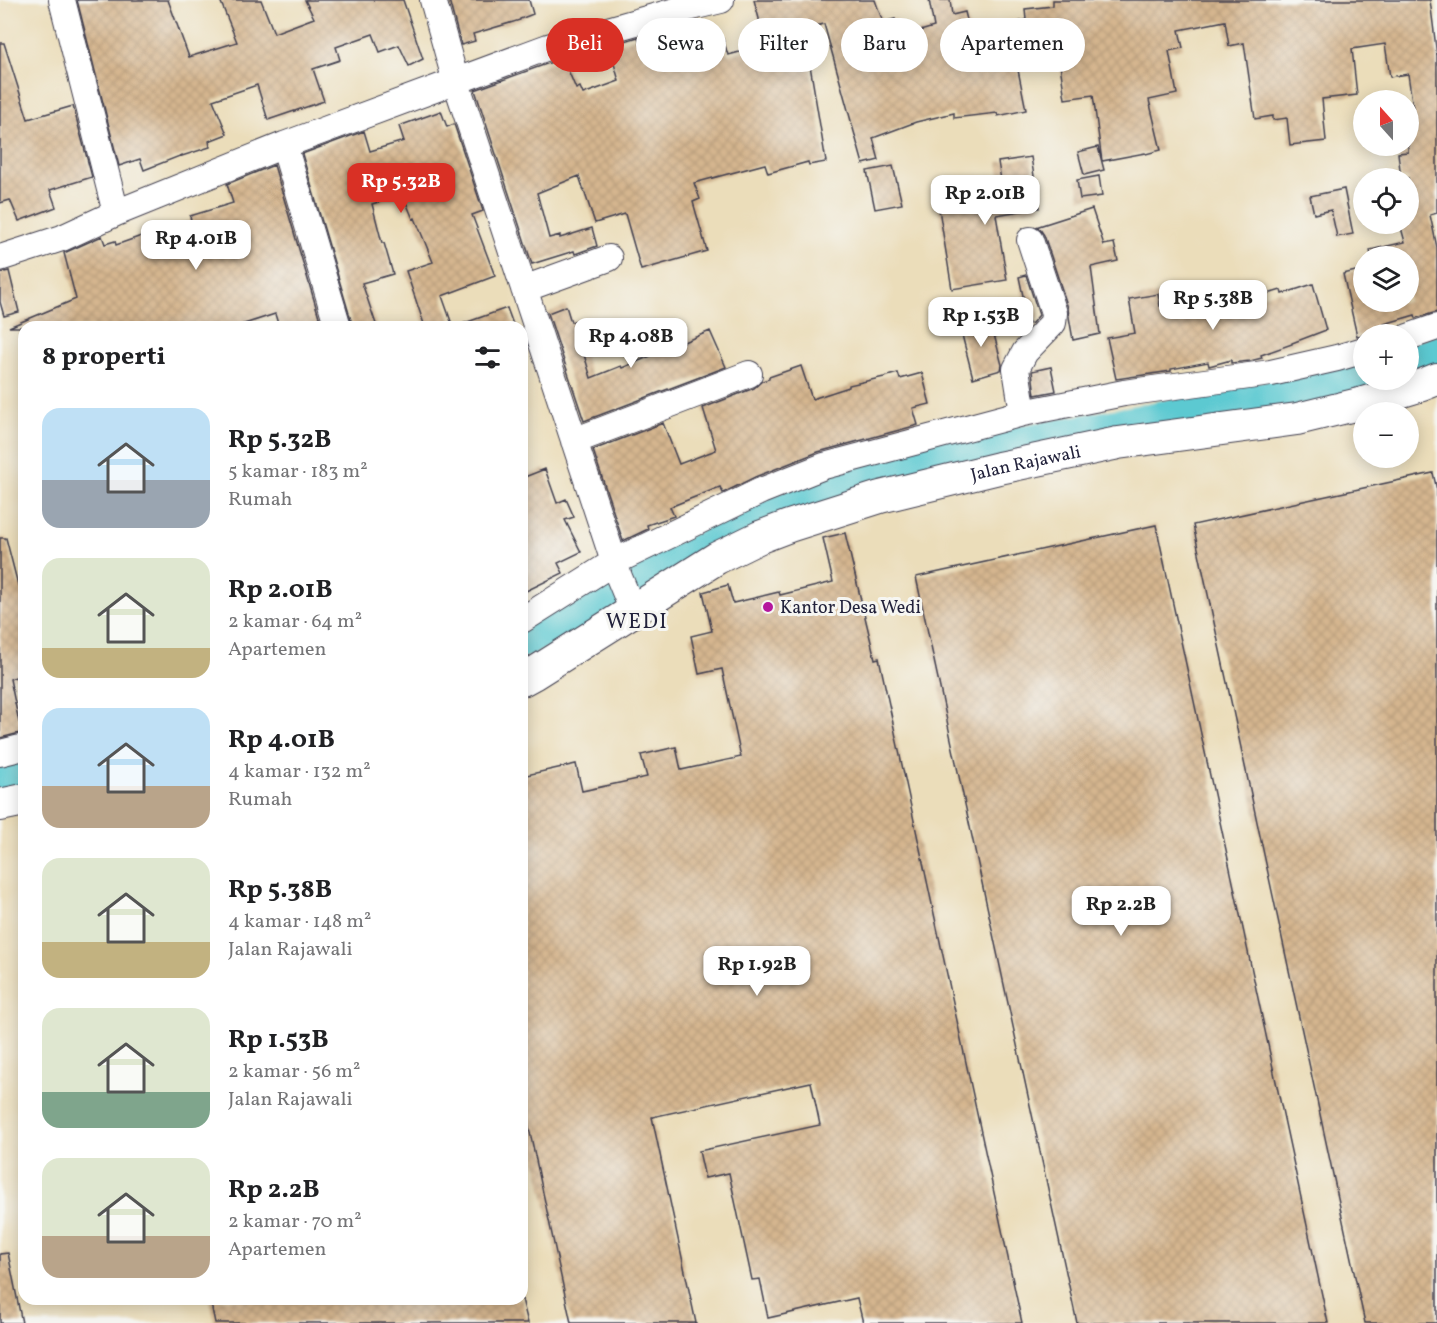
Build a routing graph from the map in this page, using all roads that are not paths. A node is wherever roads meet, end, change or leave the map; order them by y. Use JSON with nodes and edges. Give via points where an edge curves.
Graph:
{"nodes":[{"id":1,"x":62,"y":0,"type":"edge"},
{"id":2,"x":433,"y":0,"type":"edge"},
{"id":3,"x":722,"y":0,"type":"edge"},
{"id":4,"x":456,"y":82,"type":"junction"},
{"id":5,"x":284,"y":144,"type":"junction"},
{"id":6,"x":116,"y":213,"type":"junction"},
{"id":7,"x":1030,"y":240,"type":"dead end"},
{"id":8,"x":0,"y":258,"type":"edge"},
{"id":9,"x":609,"y":258,"type":"dead end"},
{"id":10,"x":524,"y":289,"type":"junction"},
{"id":11,"x":336,"y":321,"type":"edge"},
{"id":12,"x":1437,"y":327,"type":"edge"},
{"id":13,"x":1419,"y":333,"type":"edge"},
{"id":14,"x":1353,"y":353,"type":"edge"},
{"id":15,"x":749,"y":374,"type":"dead end"},
{"id":16,"x":1437,"y":379,"type":"edge"},
{"id":17,"x":1023,"y":413,"type":"junction"},
{"id":18,"x":574,"y":441,"type":"junction"},
{"id":19,"x":624,"y":587,"type":"junction"},
{"id":20,"x":528,"y":618,"type":"edge"},
{"id":21,"x":528,"y":677,"type":"edge"},
{"id":22,"x":18,"y":748,"type":"edge"},
{"id":23,"x":0,"y":753,"type":"edge"},
{"id":24,"x":18,"y":801,"type":"edge"},
{"id":25,"x":0,"y":805,"type":"edge"}],
"edges":[{"from":1,"to":6,"type":"street"},
{"from":2,"to":4,"type":"street"},
{"from":3,"to":4,"type":"street","via":[[548,47]]},
{"from":4,"to":5,"type":"street"},
{"from":4,"to":10,"type":"street"},
{"from":5,"to":6,"type":"street"},
{"from":5,"to":11,"type":"street"},
{"from":6,"to":8,"type":"street","via":[[62,238]]},
{"from":7,"to":17,"type":"street","via":[[1054,313],[1053,322],[1025,352],[1016,369]]},
{"from":9,"to":10,"type":"street"},
{"from":10,"to":18,"type":"street"},
{"from":12,"to":13,"type":"street"},
{"from":14,"to":17,"type":"street","via":[[1271,373],[1124,393]]},
{"from":15,"to":18,"type":"street"},
{"from":16,"to":19,"type":"street","name":"Jalan Rajawali","via":[[1313,415],[1108,445],[880,497],[760,537],[717,558]]},
{"from":17,"to":19,"type":"street","via":[[824,466],[761,491]]},
{"from":18,"to":19,"type":"street"},
{"from":19,"to":20,"type":"street"},
{"from":19,"to":21,"type":"street","name":"Jalan Rajawali"},
{"from":22,"to":23,"type":"street"},
{"from":24,"to":25,"type":"street"}]}
